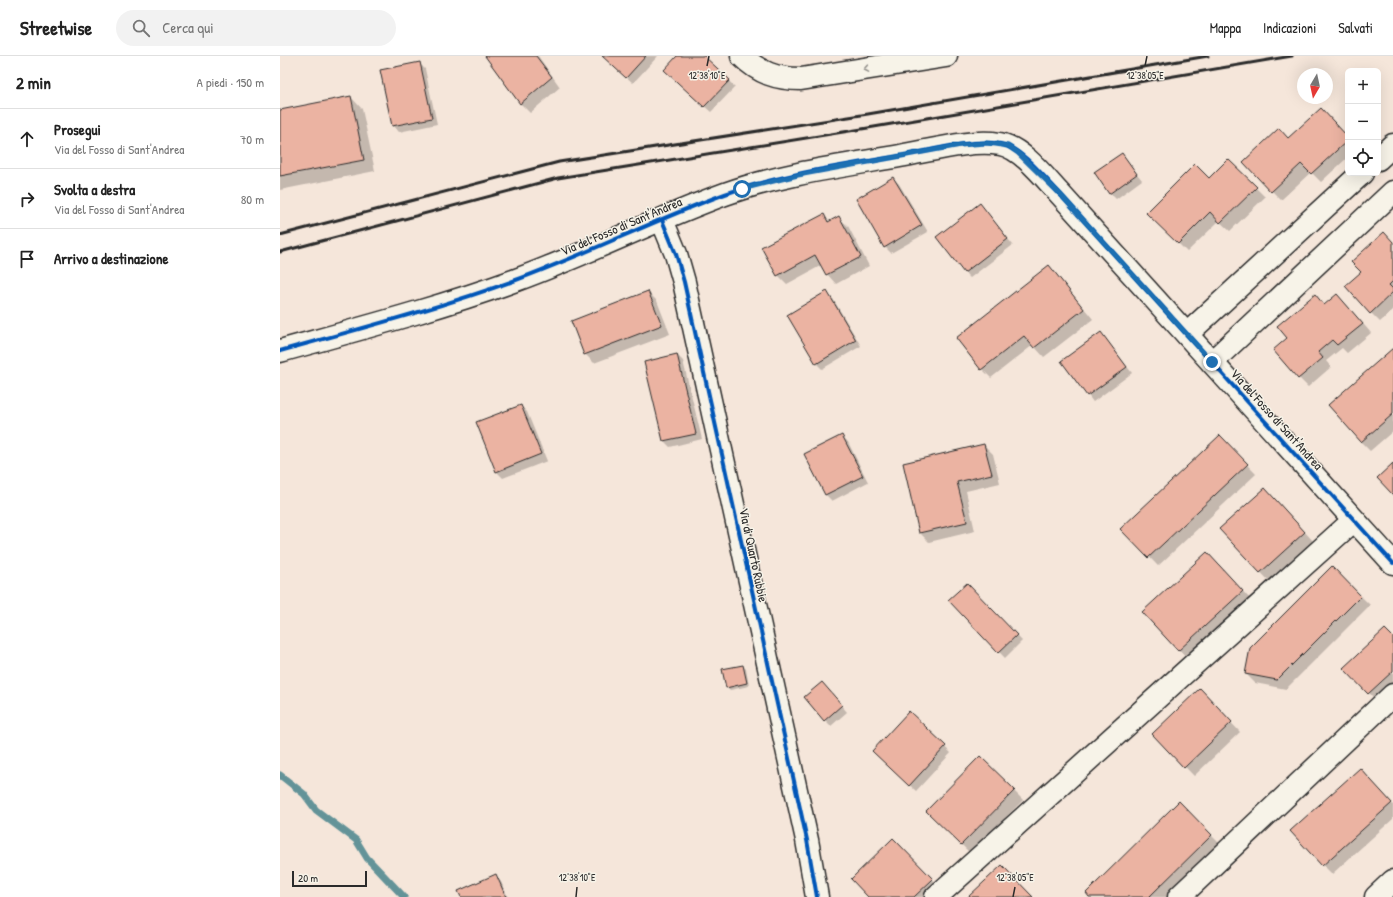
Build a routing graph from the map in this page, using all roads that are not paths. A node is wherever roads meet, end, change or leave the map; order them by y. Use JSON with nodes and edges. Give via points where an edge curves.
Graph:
{"nodes":[{"id":1,"x":742,"y":56,"type":"edge"},
{"id":2,"x":946,"y":56,"type":"edge"},
{"id":3,"x":1393,"y":145,"type":"edge"},
{"id":4,"x":1381,"y":156,"type":"edge"},
{"id":5,"x":1359,"y":176,"type":"edge"},
{"id":6,"x":1393,"y":192,"type":"edge"},
{"id":7,"x":662,"y":220,"type":"junction"},
{"id":8,"x":1187,"y":334,"type":"junction"},
{"id":9,"x":280,"y":351,"type":"edge"},
{"id":10,"x":1212,"y":362,"type":"junction"},
{"id":11,"x":1354,"y":520,"type":"junction"},
{"id":12,"x":1393,"y":563,"type":"edge"},
{"id":13,"x":1393,"y":695,"type":"edge"},
{"id":14,"x":1393,"y":881,"type":"edge"},
{"id":15,"x":817,"y":897,"type":"edge"},
{"id":16,"x":936,"y":897,"type":"edge"},
{"id":17,"x":1178,"y":897,"type":"edge"},
{"id":18,"x":1376,"y":897,"type":"edge"}],
"edges":[{"from":2,"to":1,"type":"street","one_way":true,"via":[[801,79],[769,75],[754,67]]},
{"from":3,"to":4,"type":"street"},
{"from":5,"to":8,"type":"street"},
{"from":6,"to":10,"type":"street"},
{"from":7,"to":8,"type":"street","name":"Via del Fosso di Sant'Andrea","via":[[726,194],[778,179],[967,144],[1002,145],[1018,153],[1044,177]]},
{"from":7,"to":9,"type":"street","name":"Via del Fosso di Sant'Andrea","via":[[472,296]]},
{"from":7,"to":15,"type":"street","name":"Via di Quarto Rubbie","via":[[684,282],[808,840]]},
{"from":8,"to":10,"type":"street","name":"Via del Fosso di Sant'Andrea"},
{"from":10,"to":11,"type":"street","name":"Via del Fosso di Sant'Andrea"},
{"from":11,"to":12,"type":"street","name":"Via del Fosso di Sant'Andrea"},
{"from":11,"to":16,"type":"street"},
{"from":13,"to":17,"type":"street"},
{"from":14,"to":18,"type":"street"}]}
